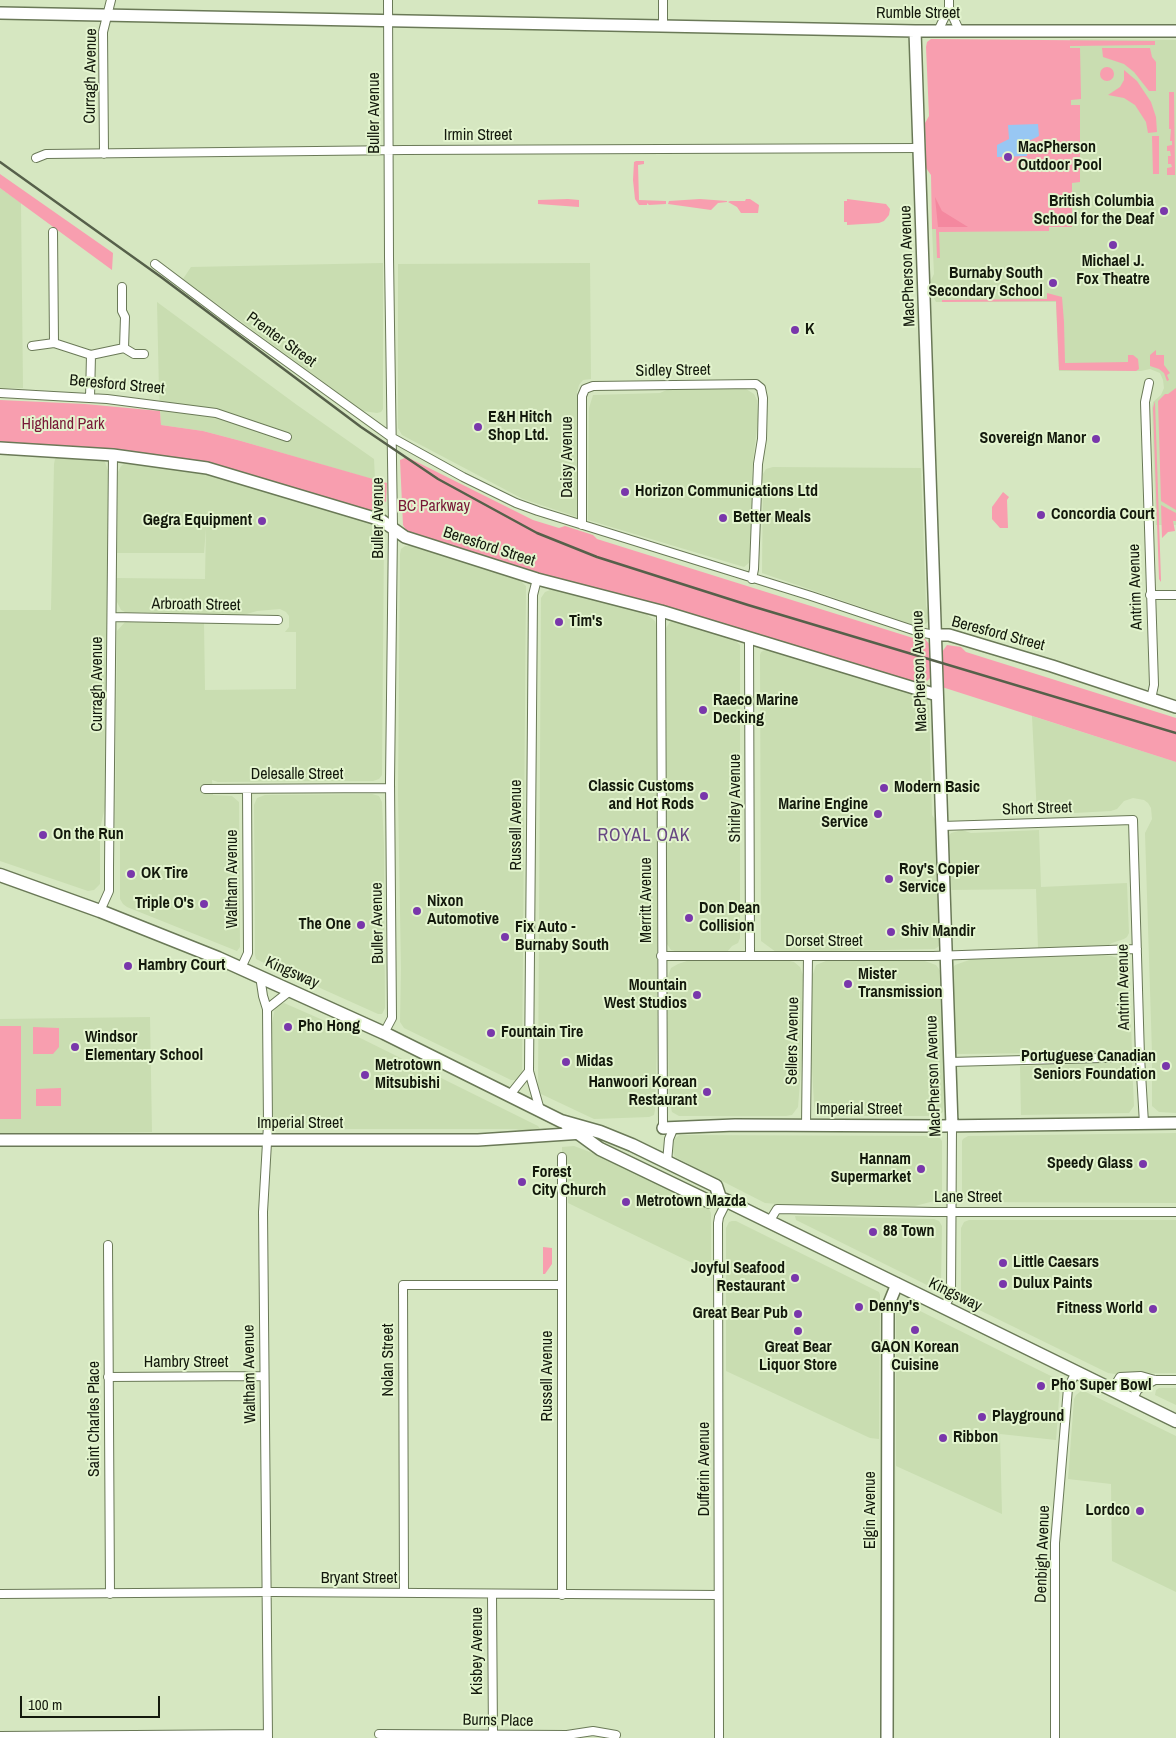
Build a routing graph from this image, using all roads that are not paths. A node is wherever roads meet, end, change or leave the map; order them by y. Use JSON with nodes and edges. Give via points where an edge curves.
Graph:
{"nodes":[{"id":1,"x":111,"y":0,"type":"edge"},
{"id":2,"x":388,"y":0,"type":"edge"},
{"id":3,"x":664,"y":0,"type":"edge"},
{"id":4,"x":949,"y":4,"type":"edge"},
{"id":5,"x":0,"y":13,"type":"edge"},
{"id":6,"x":107,"y":15,"type":"junction"},
{"id":7,"x":388,"y":20,"type":"junction"},
{"id":8,"x":664,"y":25,"type":"junction"},
{"id":9,"x":938,"y":30,"type":"junction"},
{"id":10,"x":959,"y":30,"type":"junction"},
{"id":11,"x":916,"y":31,"type":"junction"},
{"id":12,"x":1176,"y":31,"type":"edge"},
{"id":13,"x":920,"y":148,"type":"junction"},
{"id":14,"x":388,"y":150,"type":"junction"},
{"id":15,"x":104,"y":154,"type":"junction"},
{"id":16,"x":36,"y":158,"type":"dead end"},
{"id":17,"x":53,"y":232,"type":"dead end"},
{"id":18,"x":155,"y":264,"type":"dead end"},
{"id":19,"x":122,"y":287,"type":"dead end"},
{"id":20,"x":54,"y":343,"type":"junction"},
{"id":21,"x":32,"y":346,"type":"dead end"},
{"id":22,"x":124,"y":348,"type":"junction"},
{"id":23,"x":144,"y":354,"type":"dead end"},
{"id":24,"x":90,"y":355,"type":"junction"},
{"id":25,"x":1149,"y":384,"type":"dead end"},
{"id":26,"x":585,"y":389,"type":"joint"},
{"id":27,"x":0,"y":393,"type":"edge"},
{"id":28,"x":90,"y":398,"type":"junction"},
{"id":29,"x":287,"y":437,"type":"dead end"},
{"id":30,"x":391,"y":437,"type":"junction"},
{"id":31,"x":0,"y":448,"type":"edge"},
{"id":32,"x":113,"y":455,"type":"junction"},
{"id":33,"x":582,"y":525,"type":"junction"},
{"id":34,"x":394,"y":527,"type":"junction"},
{"id":35,"x":537,"y":579,"type":"junction"},
{"id":36,"x":752,"y":579,"type":"junction"},
{"id":37,"x":1150,"y":594,"type":"junction"},
{"id":38,"x":1176,"y":595,"type":"edge"},
{"id":39,"x":661,"y":612,"type":"junction"},
{"id":40,"x":112,"y":617,"type":"junction"},
{"id":41,"x":278,"y":620,"type":"dead end"},
{"id":42,"x":936,"y":635,"type":"junction"},
{"id":43,"x":749,"y":639,"type":"junction"},
{"id":44,"x":937,"y":695,"type":"junction"},
{"id":45,"x":1151,"y":699,"type":"junction"},
{"id":46,"x":1176,"y":707,"type":"edge"},
{"id":47,"x":205,"y":788,"type":"dead end"},
{"id":48,"x":390,"y":788,"type":"junction"},
{"id":49,"x":247,"y":789,"type":"junction"},
{"id":50,"x":1133,"y":820,"type":"joint"},
{"id":51,"x":942,"y":826,"type":"junction"},
{"id":52,"x":0,"y":875,"type":"edge"},
{"id":53,"x":100,"y":911,"type":"junction"},
{"id":54,"x":1137,"y":949,"type":"junction"},
{"id":55,"x":946,"y":955,"type":"junction"},
{"id":56,"x":661,"y":956,"type":"junction"},
{"id":57,"x":750,"y":956,"type":"junction"},
{"id":58,"x":808,"y":956,"type":"junction"},
{"id":59,"x":241,"y":968,"type":"junction"},
{"id":60,"x":260,"y":976,"type":"junction"},
{"id":61,"x":291,"y":990,"type":"junction"},
{"id":62,"x":267,"y":1009,"type":"junction"},
{"id":63,"x":384,"y":1033,"type":"junction"},
{"id":64,"x":1140,"y":1057,"type":"junction"},
{"id":65,"x":950,"y":1062,"type":"junction"},
{"id":66,"x":528,"y":1071,"type":"junction"},
{"id":67,"x":509,"y":1096,"type":"junction"},
{"id":68,"x":541,"y":1111,"type":"junction"},
{"id":69,"x":561,"y":1120,"type":"junction"},
{"id":70,"x":1144,"y":1123,"type":"junction"},
{"id":71,"x":1176,"y":1123,"type":"edge"},
{"id":72,"x":806,"y":1126,"type":"junction"},
{"id":73,"x":952,"y":1126,"type":"junction"},
{"id":74,"x":668,"y":1128,"type":"junction"},
{"id":75,"x":600,"y":1132,"type":"junction"},
{"id":76,"x":577,"y":1133,"type":"junction"},
{"id":77,"x":0,"y":1140,"type":"edge"},
{"id":78,"x":267,"y":1140,"type":"junction"},
{"id":79,"x":562,"y":1156,"type":"dead end"},
{"id":80,"x":667,"y":1162,"type":"junction"},
{"id":81,"x":724,"y":1200,"type":"junction"},
{"id":82,"x":952,"y":1211,"type":"junction"},
{"id":83,"x":1176,"y":1212,"type":"edge"},
{"id":84,"x":769,"y":1222,"type":"junction"},
{"id":85,"x":108,"y":1245,"type":"dead end"},
{"id":86,"x":897,"y":1284,"type":"junction"},
{"id":87,"x":562,"y":1285,"type":"junction"},
{"id":88,"x":944,"y":1308,"type":"junction"},
{"id":89,"x":1076,"y":1372,"type":"junction"},
{"id":90,"x":264,"y":1376,"type":"junction"},
{"id":91,"x":108,"y":1377,"type":"junction"},
{"id":92,"x":1155,"y":1380,"type":"junction"},
{"id":93,"x":1176,"y":1380,"type":"edge"},
{"id":94,"x":1112,"y":1390,"type":"junction"},
{"id":95,"x":1132,"y":1400,"type":"junction"},
{"id":96,"x":1176,"y":1422,"type":"edge"},
{"id":97,"x":266,"y":1592,"type":"junction"},
{"id":98,"x":404,"y":1593,"type":"junction"},
{"id":99,"x":0,"y":1594,"type":"edge"},
{"id":100,"x":110,"y":1594,"type":"junction"},
{"id":101,"x":492,"y":1594,"type":"junction"},
{"id":102,"x":562,"y":1595,"type":"junction"},
{"id":103,"x":718,"y":1595,"type":"junction"},
{"id":104,"x":379,"y":1734,"type":"dead end"},
{"id":105,"x":616,"y":1735,"type":"dead end"},
{"id":106,"x":0,"y":1736,"type":"edge"},
{"id":107,"x":268,"y":1736,"type":"edge"},
{"id":108,"x":493,"y":1736,"type":"edge"},
{"id":109,"x":719,"y":1738,"type":"edge"},
{"id":110,"x":886,"y":1738,"type":"edge"},
{"id":111,"x":1055,"y":1738,"type":"edge"}],
"edges":[{"from":1,"to":6,"type":"street","name":"Curragh Avenue"},
{"from":2,"to":7,"type":"street","name":"Buller Avenue"},
{"from":3,"to":8,"type":"street"},
{"from":4,"to":9,"type":"street"},
{"from":4,"to":10,"type":"street"},
{"from":5,"to":6,"type":"street","name":"Rumble Street"},
{"from":6,"to":7,"type":"street","name":"Rumble Street"},
{"from":6,"to":15,"type":"street","name":"Curragh Avenue","via":[[103,32]]},
{"from":7,"to":8,"type":"street","name":"Rumble Street"},
{"from":7,"to":14,"type":"street","name":"Buller Avenue"},
{"from":8,"to":11,"type":"street","name":"Rumble Street"},
{"from":9,"to":10,"type":"street","name":"Rumble Street"},
{"from":9,"to":11,"type":"street","name":"Rumble Street"},
{"from":10,"to":12,"type":"street","name":"Rumble Street"},
{"from":11,"to":13,"type":"street","name":"MacPherson Avenue"},
{"from":13,"to":14,"type":"street","name":"Irmin Street"},
{"from":13,"to":42,"type":"street","name":"MacPherson Avenue"},
{"from":14,"to":15,"type":"street","name":"Irmin Street"},
{"from":14,"to":30,"type":"street","name":"Buller Avenue"},
{"from":15,"to":16,"type":"street","name":"Irmin Street","via":[[46,154]]},
{"from":17,"to":20,"type":"street"},
{"from":18,"to":30,"type":"street","name":"Prenter Street"},
{"from":19,"to":22,"type":"street"},
{"from":20,"to":21,"type":"street"},
{"from":20,"to":24,"type":"street"},
{"from":22,"to":23,"type":"street","via":[[134,354]]},
{"from":22,"to":24,"type":"street"},
{"from":24,"to":28,"type":"street"},
{"from":25,"to":37,"type":"street","name":"Antrim Avenue","via":[[1145,402]]},
{"from":26,"to":33,"type":"street","name":"Daisy Avenue","via":[[582,396]]},
{"from":26,"to":36,"type":"street","name":"Sidley Street","via":[[593,386],[680,384],[756,384],[761,388],[762,439]]},
{"from":27,"to":28,"type":"street","name":"Beresford Street"},
{"from":28,"to":29,"type":"street","name":"Beresford Street","via":[[216,413]]},
{"from":30,"to":33,"type":"street","name":"Beresford Street","via":[[516,503]]},
{"from":30,"to":34,"type":"street","name":"Buller Avenue"},
{"from":31,"to":32,"type":"street","name":"Beresford Street"},
{"from":32,"to":34,"type":"street","name":"Beresford Street","via":[[208,468],[381,520]]},
{"from":32,"to":40,"type":"street","name":"Curragh Avenue"},
{"from":33,"to":36,"type":"street","name":"Beresford Street"},
{"from":34,"to":35,"type":"street","name":"Beresford Street","via":[[405,537]]},
{"from":34,"to":48,"type":"street","name":"Buller Avenue"},
{"from":35,"to":39,"type":"street","name":"Beresford Street"},
{"from":35,"to":66,"type":"street","name":"Russell Avenue","via":[[533,596]]},
{"from":36,"to":42,"type":"street","name":"Beresford Street"},
{"from":37,"to":38,"type":"street"},
{"from":37,"to":45,"type":"street","name":"Antrim Avenue","via":[[1154,685]]},
{"from":39,"to":43,"type":"street","name":"Beresford Street"},
{"from":39,"to":56,"type":"street","name":"Merritt Avenue"},
{"from":40,"to":41,"type":"street","name":"Arbroath Street"},
{"from":40,"to":53,"type":"street","name":"Curragh Avenue","via":[[109,891]]},
{"from":42,"to":44,"type":"street","name":"MacPherson Avenue"},
{"from":42,"to":45,"type":"street","name":"Beresford Street","via":[[950,636],[1052,666]]},
{"from":43,"to":44,"type":"street","name":"Beresford Street"},
{"from":43,"to":57,"type":"street","name":"Shirley Avenue"},
{"from":44,"to":51,"type":"street","name":"MacPherson Avenue"},
{"from":45,"to":46,"type":"street","name":"Beresford Street"},
{"from":47,"to":49,"type":"street","name":"Delesalle Street"},
{"from":48,"to":49,"type":"street","name":"Delesalle Street"},
{"from":48,"to":63,"type":"street","name":"Buller Avenue","via":[[392,1018]]},
{"from":49,"to":59,"type":"street","name":"Waltham Avenue","via":[[248,953]]},
{"from":50,"to":51,"type":"street","name":"Short Street"},
{"from":50,"to":54,"type":"street","name":"Antrim Avenue"},
{"from":51,"to":55,"type":"street","name":"MacPherson Avenue"},
{"from":52,"to":53,"type":"main road","name":"Kingsway"},
{"from":53,"to":59,"type":"main road","name":"Kingsway"},
{"from":54,"to":55,"type":"street","name":"Dorset Street"},
{"from":54,"to":64,"type":"street","name":"Antrim Avenue"},
{"from":55,"to":58,"type":"street","name":"Dorset Street"},
{"from":55,"to":65,"type":"street","name":"MacPherson Avenue"},
{"from":56,"to":57,"type":"street","name":"Dorset Street"},
{"from":56,"to":74,"type":"street","name":"Merritt Avenue"},
{"from":57,"to":58,"type":"street","name":"Dorset Street"},
{"from":58,"to":72,"type":"street","name":"Sellers Avenue"},
{"from":59,"to":60,"type":"main road","name":"Kingsway"},
{"from":60,"to":61,"type":"main road","name":"Kingsway"},
{"from":60,"to":62,"type":"street","name":"Waltham Avenue"},
{"from":61,"to":62,"type":"street"},
{"from":61,"to":63,"type":"main road","name":"Kingsway"},
{"from":62,"to":78,"type":"street","name":"Waltham Avenue"},
{"from":63,"to":67,"type":"main road","name":"Kingsway"},
{"from":64,"to":65,"type":"street"},
{"from":64,"to":70,"type":"street","name":"Antrim Avenue"},
{"from":65,"to":73,"type":"street","name":"MacPherson Avenue"},
{"from":66,"to":67,"type":"street"},
{"from":66,"to":68,"type":"street","name":"Russell Avenue"},
{"from":67,"to":68,"type":"main road","name":"Kingsway"},
{"from":68,"to":69,"type":"main road","name":"Kingsway"},
{"from":69,"to":75,"type":"main road","name":"Kingsway"},
{"from":69,"to":76,"type":"main road","name":"Kingsway"},
{"from":70,"to":71,"type":"street","name":"Imperial Street"},
{"from":70,"to":73,"type":"street","name":"Imperial Street"},
{"from":72,"to":73,"type":"street","name":"Imperial Street"},
{"from":72,"to":74,"type":"street","name":"Imperial Street"},
{"from":73,"to":82,"type":"street","name":"MacPherson Avenue"},
{"from":74,"to":80,"type":"street","name":"Merritt Avenue"},
{"from":75,"to":76,"type":"street","name":"Imperial Street"},
{"from":75,"to":80,"type":"main road","name":"Kingsway"},
{"from":76,"to":78,"type":"street","name":"Imperial Street","via":[[478,1140]]},
{"from":76,"to":81,"type":"main road","name":"Kingsway","via":[[600,1149],[708,1201]]},
{"from":77,"to":78,"type":"street","name":"Imperial Street"},
{"from":78,"to":90,"type":"street","name":"Waltham Avenue","via":[[263,1212]]},
{"from":79,"to":87,"type":"street","name":"Russell Avenue"},
{"from":80,"to":81,"type":"main road","name":"Kingsway","via":[[716,1186]]},
{"from":81,"to":84,"type":"main road","name":"Kingsway"},
{"from":81,"to":103,"type":"street","name":"Dufferin Avenue","via":[[718,1223]]},
{"from":82,"to":83,"type":"street","name":"Lane Street"},
{"from":82,"to":84,"type":"street","name":"Lane Street","via":[[777,1209]]},
{"from":82,"to":88,"type":"street","name":"MacPherson Avenue","via":[[951,1294]]},
{"from":84,"to":86,"type":"main road","name":"Kingsway"},
{"from":85,"to":91,"type":"street","name":"Saint Charles Place"},
{"from":86,"to":88,"type":"main road","name":"Kingsway"},
{"from":86,"to":110,"type":"street","name":"Elgin Avenue","via":[[888,1306]]},
{"from":87,"to":98,"type":"street","name":"Nolan Street","via":[[403,1285]]},
{"from":87,"to":102,"type":"street","name":"Russell Avenue"},
{"from":88,"to":89,"type":"main road","name":"Kingsway"},
{"from":89,"to":94,"type":"main road","name":"Kingsway"},
{"from":89,"to":111,"type":"street","name":"Denbigh Avenue","via":[[1068,1388],[1055,1543]]},
{"from":90,"to":91,"type":"street","name":"Hambry Street"},
{"from":90,"to":97,"type":"street","name":"Waltham Avenue"},
{"from":91,"to":100,"type":"street","name":"Saint Charles Place"},
{"from":92,"to":93,"type":"street"},
{"from":92,"to":94,"type":"street","via":[[1141,1376],[1120,1377]]},
{"from":92,"to":95,"type":"street","via":[[1138,1389]]},
{"from":94,"to":95,"type":"main road","name":"Kingsway"},
{"from":95,"to":96,"type":"main road","name":"Kingsway"},
{"from":97,"to":98,"type":"street","name":"Bryant Street"},
{"from":97,"to":100,"type":"street","name":"Bryant Street"},
{"from":97,"to":107,"type":"street","name":"Waltham Avenue"},
{"from":98,"to":101,"type":"street","name":"Bryant Street"},
{"from":99,"to":100,"type":"street","name":"Bryant Street"},
{"from":101,"to":102,"type":"street","name":"Bryant Street"},
{"from":101,"to":108,"type":"street","name":"Kisbey Avenue"},
{"from":102,"to":103,"type":"street","name":"Bryant Street"},
{"from":103,"to":109,"type":"street","name":"Dufferin Avenue"},
{"from":104,"to":108,"type":"street","name":"Burns Place"},
{"from":105,"to":108,"type":"street","name":"Burns Place","via":[[592,1731],[567,1735]]},
{"from":106,"to":107,"type":"street"}]}
